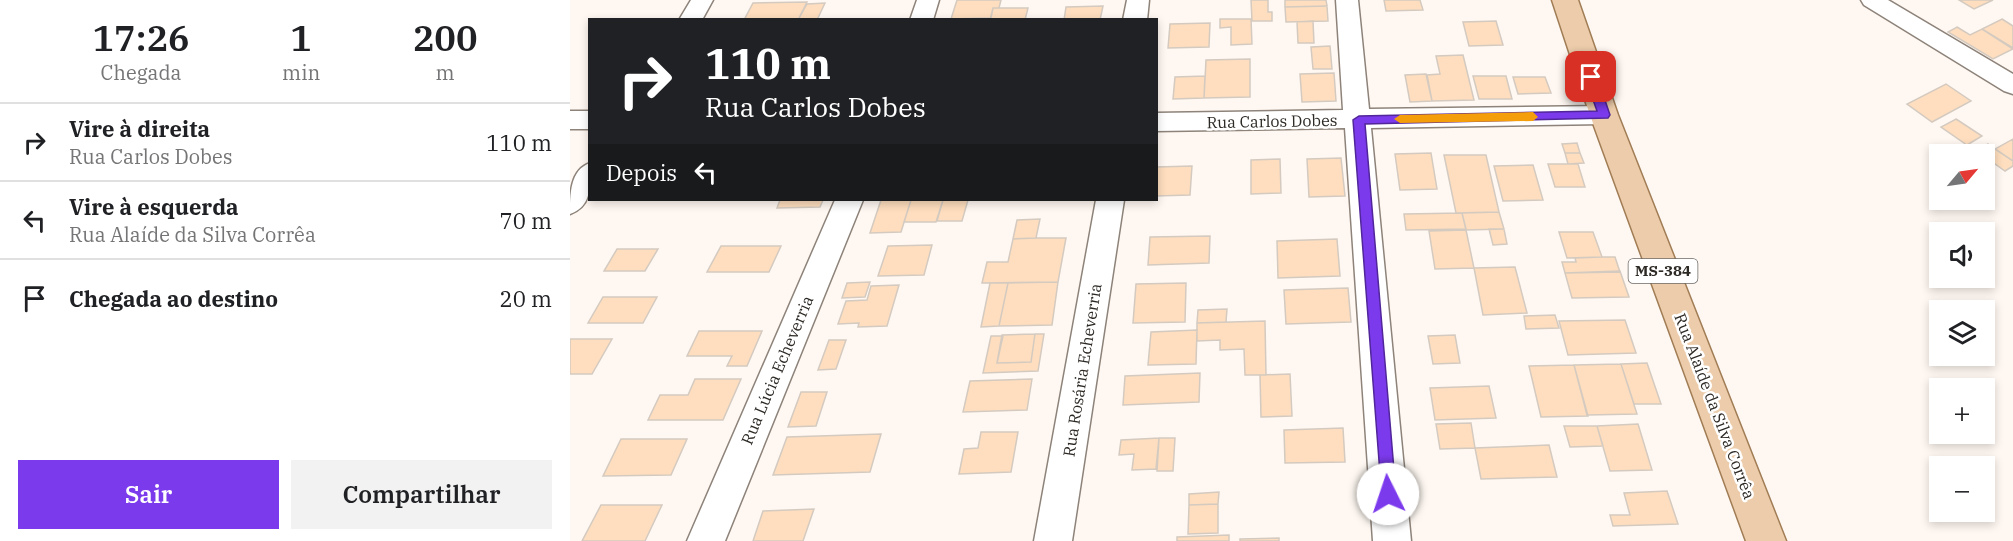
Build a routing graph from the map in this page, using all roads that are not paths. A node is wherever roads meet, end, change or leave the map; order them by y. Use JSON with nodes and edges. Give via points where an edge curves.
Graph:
{"nodes":[{"id":1,"x":702,"y":0,"type":"edge"},
{"id":2,"x":928,"y":0,"type":"edge"},
{"id":3,"x":1138,"y":0,"type":"edge"},
{"id":4,"x":1347,"y":0,"type":"edge"},
{"id":5,"x":1564,"y":0,"type":"edge"},
{"id":6,"x":1872,"y":0,"type":"edge"},
{"id":7,"x":691,"y":18,"type":"edge"},
{"id":8,"x":922,"y":18,"type":"edge"},
{"id":9,"x":1136,"y":18,"type":"edge"},
{"id":10,"x":2013,"y":55,"type":"edge"},
{"id":11,"x":1987,"y":69,"type":"junction"},
{"id":12,"x":2013,"y":85,"type":"edge"},
{"id":13,"x":1604,"y":115,"type":"junction"},
{"id":14,"x":570,"y":120,"type":"edge"},
{"id":15,"x":588,"y":120,"type":"edge"},
{"id":16,"x":1359,"y":120,"type":"junction"},
{"id":17,"x":1158,"y":122,"type":"edge"},
{"id":18,"x":588,"y":176,"type":"edge"},
{"id":19,"x":849,"y":201,"type":"edge"},
{"id":20,"x":1110,"y":201,"type":"edge"},
{"id":21,"x":570,"y":203,"type":"edge"},
{"id":22,"x":705,"y":541,"type":"edge"},
{"id":23,"x":1053,"y":541,"type":"edge"},
{"id":24,"x":1392,"y":541,"type":"edge"},
{"id":25,"x":1766,"y":541,"type":"edge"}],
"edges":[{"from":1,"to":7,"type":"street"},
{"from":2,"to":8,"type":"street"},
{"from":3,"to":9,"type":"street"},
{"from":4,"to":16,"type":"street"},
{"from":5,"to":13,"type":"main road","name":"Rua Alaíde da Silva Corrêa","number":"MS-384"},
{"from":6,"to":11,"type":"street"},
{"from":10,"to":11,"type":"street"},
{"from":11,"to":12,"type":"street"},
{"from":13,"to":16,"type":"street","name":"Rua Carlos Dobes"},
{"from":13,"to":25,"type":"main road","name":"Rua Alaíde da Silva Corrêa","number":"MS-384"},
{"from":14,"to":15,"type":"street"},
{"from":16,"to":17,"type":"street","name":"Rua Carlos Dobes"},
{"from":16,"to":24,"type":"street"},
{"from":18,"to":21,"type":"street"},
{"from":19,"to":22,"type":"street","name":"Rua Lúcia Echeverria"},
{"from":20,"to":23,"type":"street","name":"Rua Rosária Echeverria"}]}
